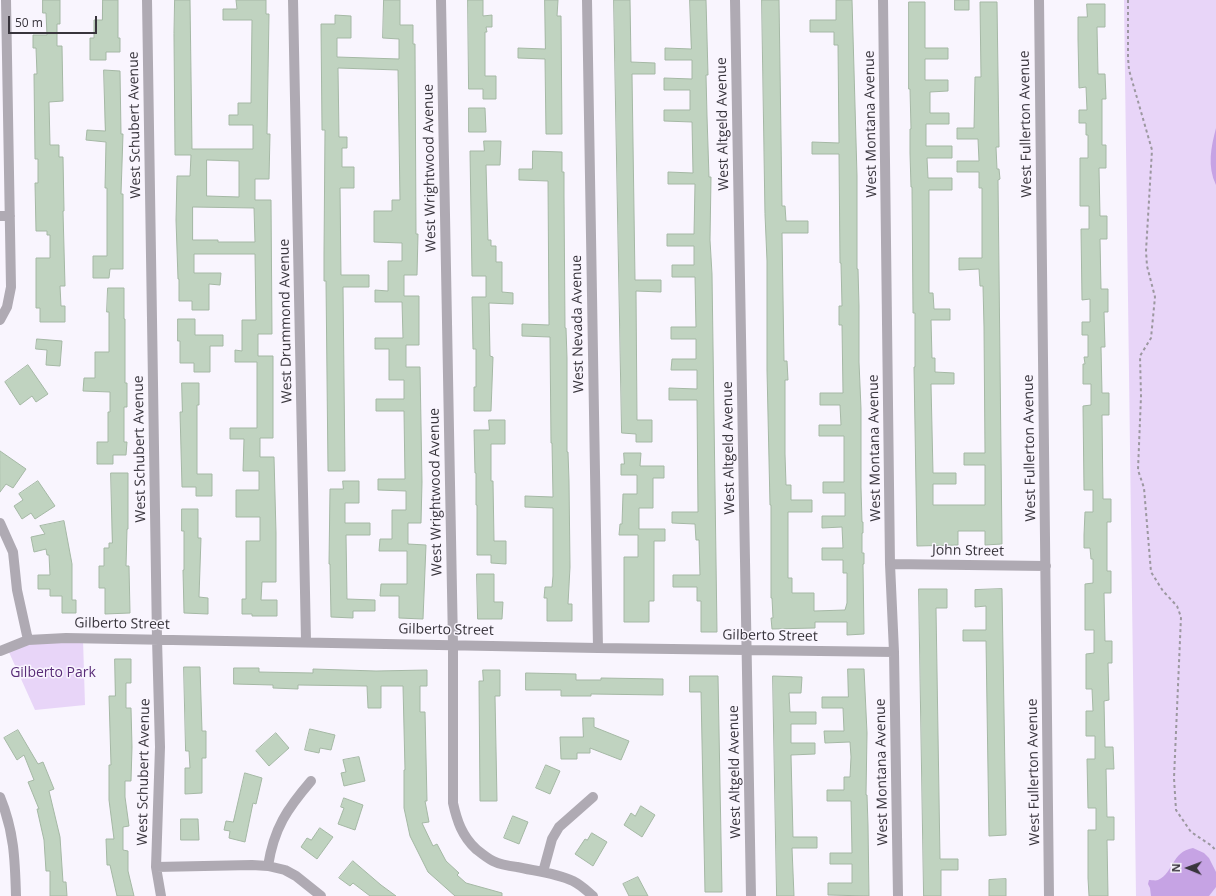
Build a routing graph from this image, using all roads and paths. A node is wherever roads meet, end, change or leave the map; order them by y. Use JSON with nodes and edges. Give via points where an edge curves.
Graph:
{"nodes":[{"id":1,"x":6,"y":0,"type":"edge"},
{"id":2,"x":147,"y":0,"type":"edge"},
{"id":3,"x":293,"y":0,"type":"edge"},
{"id":4,"x":440,"y":0,"type":"edge"},
{"id":5,"x":587,"y":0,"type":"edge"},
{"id":6,"x":735,"y":0,"type":"edge"},
{"id":7,"x":883,"y":0,"type":"edge"},
{"id":8,"x":1039,"y":0,"type":"edge"},
{"id":9,"x":1128,"y":0,"type":"edge"},
{"id":10,"x":5,"y":216,"type":"edge"},
{"id":11,"x":0,"y":320,"type":"edge"},
{"id":12,"x":0,"y":523,"type":"edge"},
{"id":13,"x":890,"y":564,"type":"junction"},
{"id":14,"x":1046,"y":566,"type":"junction"},
{"id":15,"x":157,"y":639,"type":"junction"},
{"id":16,"x":28,"y":640,"type":"junction"},
{"id":17,"x":306,"y":641,"type":"junction"},
{"id":18,"x":453,"y":644,"type":"junction"},
{"id":19,"x":598,"y":648,"type":"junction"},
{"id":20,"x":747,"y":649,"type":"junction"},
{"id":21,"x":0,"y":651,"type":"edge"},
{"id":22,"x":894,"y":652,"type":"junction"},
{"id":23,"x":311,"y":781,"type":"dead end"},
{"id":24,"x":0,"y":797,"type":"edge"},
{"id":25,"x":593,"y":797,"type":"dead end"},
{"id":26,"x":1216,"y":851,"type":"edge"},
{"id":27,"x":268,"y":866,"type":"junction"},
{"id":28,"x":156,"y":867,"type":"junction"},
{"id":29,"x":543,"y":872,"type":"junction"},
{"id":30,"x":16,"y":896,"type":"edge"},
{"id":31,"x":161,"y":896,"type":"edge"},
{"id":32,"x":321,"y":896,"type":"edge"},
{"id":33,"x":593,"y":896,"type":"edge"},
{"id":34,"x":751,"y":896,"type":"edge"},
{"id":35,"x":898,"y":896,"type":"edge"},
{"id":36,"x":1050,"y":896,"type":"edge"}],
"edges":[{"from":1,"to":10,"type":"street"},
{"from":2,"to":15,"type":"street","name":"West Schubert Avenue"},
{"from":3,"to":17,"type":"street","name":"West Drummond Avenue"},
{"from":4,"to":18,"type":"street","name":"West Wrightwood Avenue"},
{"from":5,"to":19,"type":"street","name":"West Nevada Avenue"},
{"from":6,"to":20,"type":"street","name":"West Altgeld Avenue"},
{"from":7,"to":13,"type":"street","name":"West Montana Avenue"},
{"from":8,"to":14,"type":"street","name":"West Fullerton Avenue"},
{"from":9,"to":26,"type":"path","via":[[1129,70],[1152,150],[1146,251],[1154,297],[1151,338],[1140,356],[1138,470],[1144,488],[1151,572],[1162,591],[1177,606],[1181,617],[1174,778],[1176,810],[1191,832]]},
{"from":10,"to":11,"type":"street","via":[[11,250],[11,287],[7,307]]},
{"from":12,"to":16,"type":"street","via":[[13,552],[17,590]]},
{"from":13,"to":14,"type":"street","name":"John Street"},
{"from":13,"to":22,"type":"street","name":"West Montana Avenue"},
{"from":14,"to":36,"type":"street","name":"West Fullerton Avenue"},
{"from":15,"to":16,"type":"street","name":"Gilberto Street"},
{"from":15,"to":17,"type":"street","name":"Gilberto Street"},
{"from":15,"to":28,"type":"street","name":"West Schubert Avenue","via":[[160,747]]},
{"from":16,"to":21,"type":"street","name":"Gilberto Street"},
{"from":17,"to":18,"type":"street","name":"Gilberto Street"},
{"from":18,"to":19,"type":"street","name":"Gilberto Street"},
{"from":18,"to":29,"type":"street","name":"West Wrightwood Avenue","via":[[454,803],[459,824],[470,844],[494,862]]},
{"from":19,"to":20,"type":"street","name":"Gilberto Street"},
{"from":20,"to":22,"type":"street","name":"Gilberto Street"},
{"from":20,"to":34,"type":"street","name":"West Altgeld Avenue"},
{"from":22,"to":35,"type":"street","name":"West Montana Avenue"},
{"from":23,"to":27,"type":"street","via":[[291,804],[278,828],[270,850]]},
{"from":24,"to":30,"type":"street","via":[[14,846]]},
{"from":25,"to":29,"type":"street","via":[[559,827],[552,839]]},
{"from":27,"to":28,"type":"street"},
{"from":27,"to":32,"type":"street","via":[[296,876]]},
{"from":28,"to":31,"type":"street","name":"West Schubert Avenue"},
{"from":29,"to":33,"type":"street","name":"West Wrightwood Avenue","via":[[574,882]]}]}
